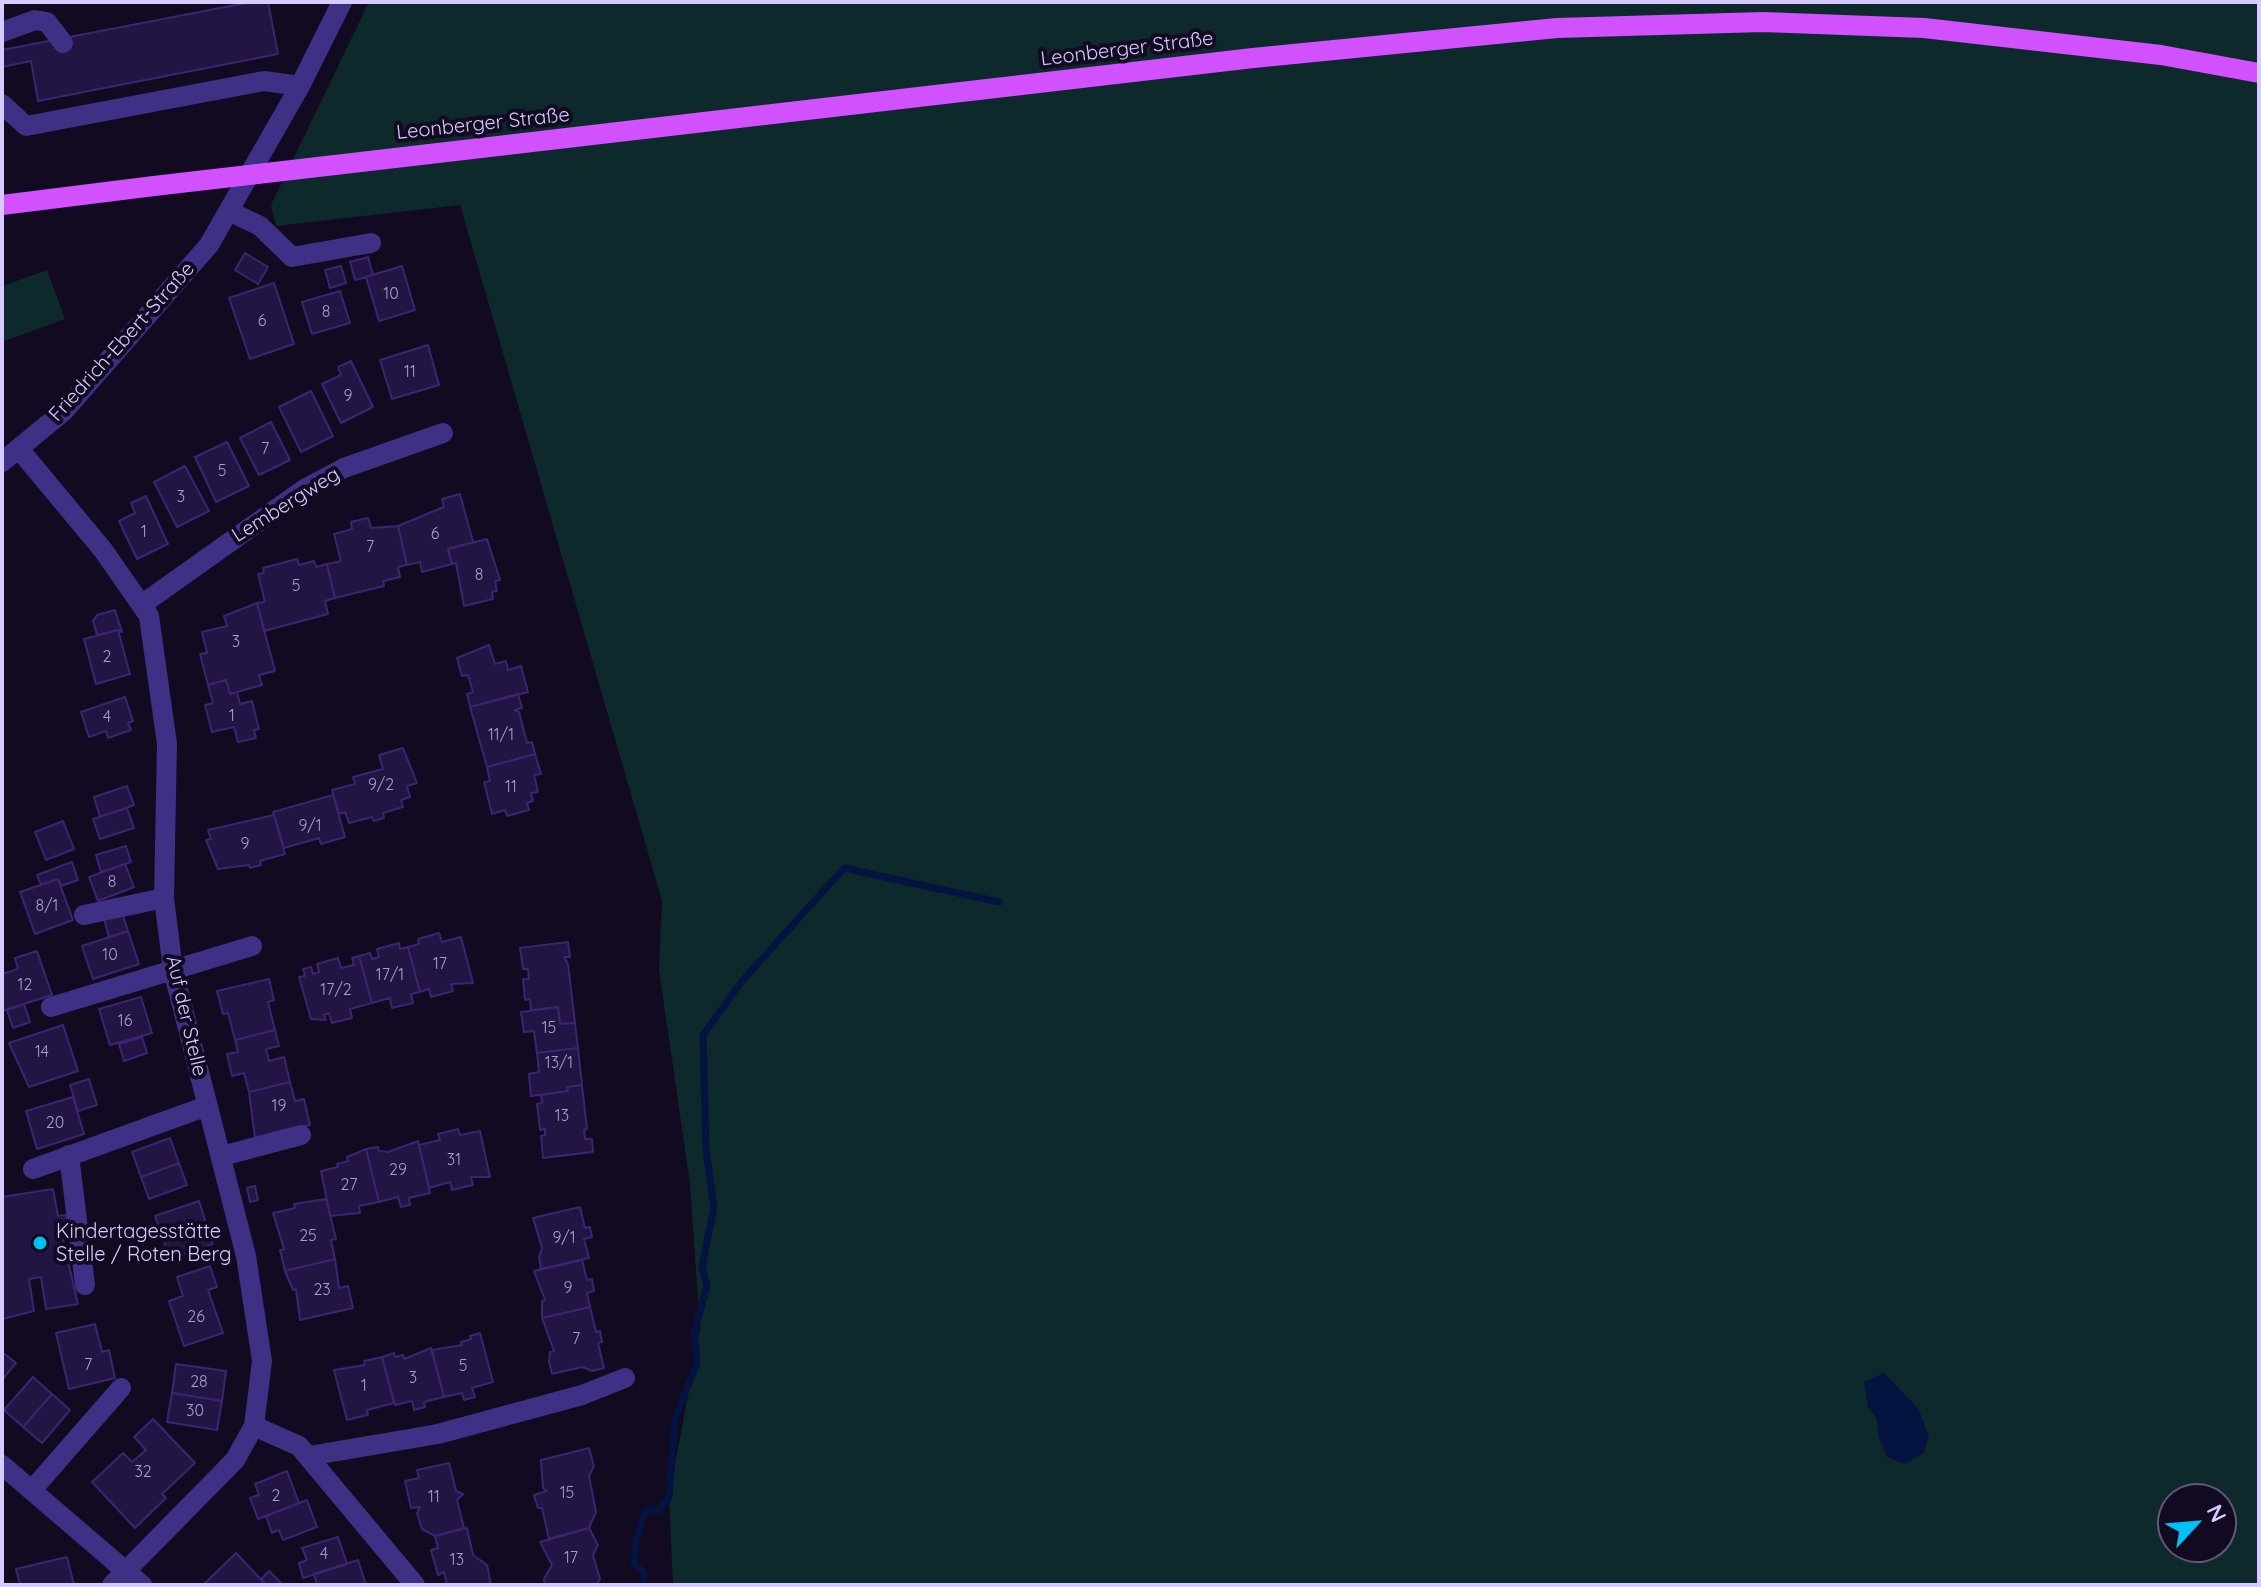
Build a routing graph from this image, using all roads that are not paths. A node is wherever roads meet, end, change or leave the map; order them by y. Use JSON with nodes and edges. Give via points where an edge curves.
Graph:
{"nodes":[{"id":1,"x":342,"y":2,"type":"edge"},
{"id":2,"x":2,"y":32,"type":"edge"},
{"id":3,"x":63,"y":43,"type":"dead end"},
{"id":4,"x":2259,"y":73,"type":"edge"},
{"id":5,"x":300,"y":86,"type":"junction"},
{"id":6,"x":2,"y":104,"type":"edge"},
{"id":7,"x":2,"y":205,"type":"edge"},
{"id":8,"x":231,"y":212,"type":"junction"},
{"id":9,"x":371,"y":243,"type":"dead end"},
{"id":10,"x":443,"y":433,"type":"dead end"},
{"id":11,"x":7,"y":456,"type":"edge"},
{"id":12,"x":144,"y":603,"type":"junction"},
{"id":13,"x":164,"y":898,"type":"junction"},
{"id":14,"x":84,"y":915,"type":"dead end"},
{"id":15,"x":252,"y":946,"type":"dead end"},
{"id":16,"x":173,"y":970,"type":"junction"},
{"id":17,"x":51,"y":1007,"type":"dead end"},
{"id":18,"x":207,"y":1106,"type":"junction"},
{"id":19,"x":301,"y":1135,"type":"dead end"},
{"id":20,"x":69,"y":1155,"type":"junction"},
{"id":21,"x":222,"y":1156,"type":"junction"},
{"id":22,"x":33,"y":1169,"type":"dead end"},
{"id":23,"x":85,"y":1285,"type":"dead end"},
{"id":24,"x":625,"y":1378,"type":"dead end"},
{"id":25,"x":121,"y":1388,"type":"dead end"},
{"id":26,"x":254,"y":1426,"type":"junction"},
{"id":27,"x":309,"y":1456,"type":"junction"},
{"id":28,"x":2,"y":1465,"type":"edge"},
{"id":29,"x":32,"y":1490,"type":"junction"},
{"id":30,"x":118,"y":1578,"type":"edge"},
{"id":31,"x":142,"y":1585,"type":"edge"},
{"id":32,"x":415,"y":1585,"type":"edge"}],
"edges":[{"from":1,"to":5,"type":"street","name":"Friedrich-Ebert-Straße"},
{"from":2,"to":3,"type":"street","via":[[35,20],[47,22]]},
{"from":4,"to":7,"type":"main road","name":"Leonberger Straße","bridge":true,"via":[[2130,50],[1924,28],[1763,22],[1557,28]]},
{"from":5,"to":6,"type":"street","via":[[264,81],[26,126]]},
{"from":5,"to":8,"type":"street","name":"Friedrich-Ebert-Straße"},
{"from":8,"to":9,"type":"street","via":[[260,226],[292,257]]},
{"from":8,"to":11,"type":"street","name":"Friedrich-Ebert-Straße","via":[[180,282],[64,411]]},
{"from":10,"to":12,"type":"street","name":"Lembergweg","via":[[344,468],[306,488]]},
{"from":11,"to":12,"type":"street","name":"Auf der Stelle"},
{"from":12,"to":13,"type":"street","name":"Auf der Stelle","via":[[167,744]]},
{"from":13,"to":14,"type":"street"},
{"from":13,"to":16,"type":"street","name":"Auf der Stelle"},
{"from":15,"to":16,"type":"street"},
{"from":16,"to":17,"type":"street"},
{"from":16,"to":18,"type":"street","name":"Auf der Stelle"},
{"from":18,"to":20,"type":"street"},
{"from":18,"to":21,"type":"street","name":"Auf der Stelle"},
{"from":19,"to":21,"type":"street"},
{"from":20,"to":22,"type":"street"},
{"from":20,"to":23,"type":"street"},
{"from":21,"to":26,"type":"street","name":"Auf der Stelle","via":[[246,1256],[262,1361]]},
{"from":24,"to":27,"type":"street","via":[[438,1434]]},
{"from":25,"to":29,"type":"street"},
{"from":26,"to":27,"type":"street"},
{"from":26,"to":30,"type":"street","name":"Auf der Stelle","via":[[235,1460]]},
{"from":27,"to":32,"type":"street"},
{"from":28,"to":29,"type":"street"},
{"from":29,"to":30,"type":"street"},
{"from":30,"to":31,"type":"street"}]}
